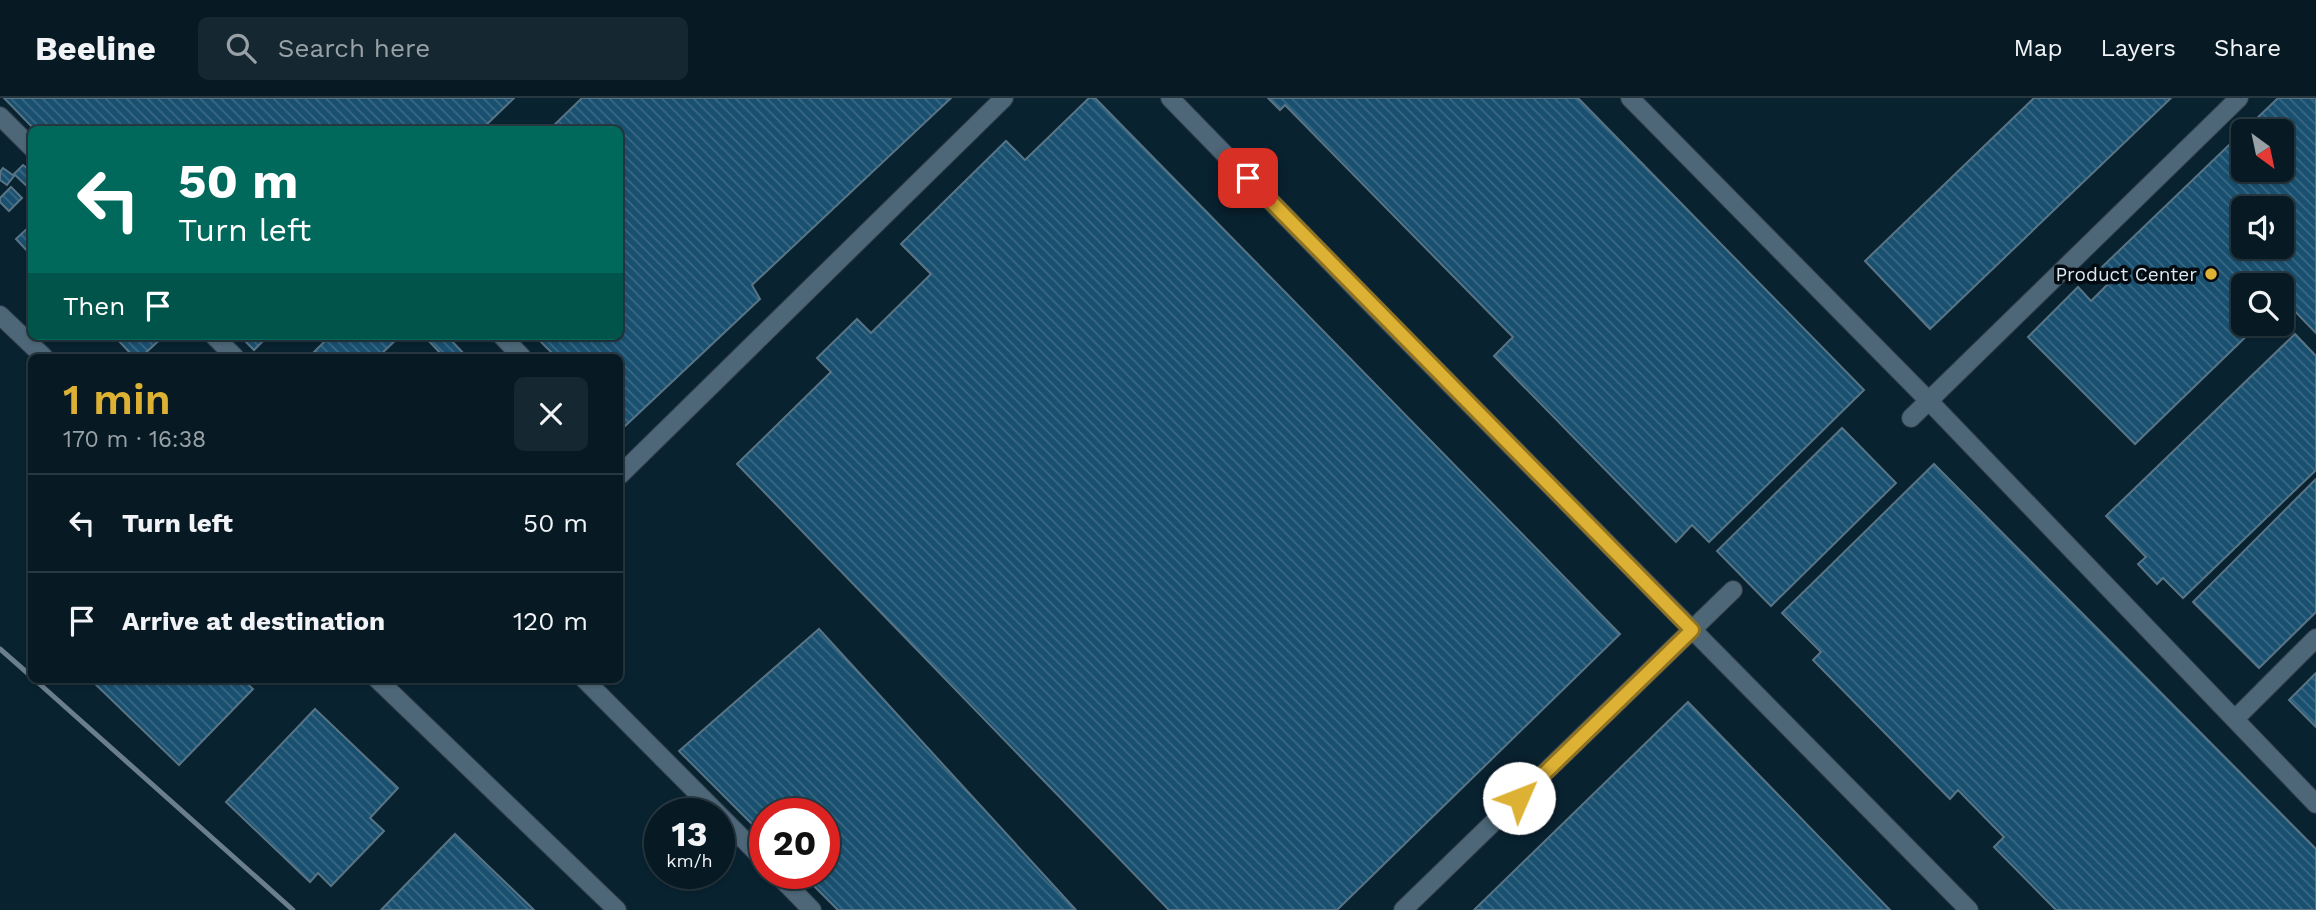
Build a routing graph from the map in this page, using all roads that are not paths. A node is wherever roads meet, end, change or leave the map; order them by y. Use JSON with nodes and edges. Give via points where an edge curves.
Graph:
{"nodes":[{"id":1,"x":1004,"y":98,"type":"edge"},
{"id":2,"x":1170,"y":98,"type":"edge"},
{"id":3,"x":1630,"y":98,"type":"edge"},
{"id":4,"x":2239,"y":98,"type":"edge"},
{"id":5,"x":0,"y":116,"type":"edge"},
{"id":6,"x":28,"y":144,"type":"edge"},
{"id":7,"x":0,"y":315,"type":"edge"},
{"id":8,"x":218,"y":340,"type":"edge"},
{"id":9,"x":506,"y":340,"type":"edge"},
{"id":10,"x":41,"y":354,"type":"edge"},
{"id":11,"x":232,"y":354,"type":"edge"},
{"id":12,"x":519,"y":354,"type":"edge"},
{"id":13,"x":1928,"y":400,"type":"junction"},
{"id":14,"x":1911,"y":418,"type":"dead end"},
{"id":15,"x":623,"y":466,"type":"edge"},
{"id":16,"x":1733,"y":590,"type":"dead end"},
{"id":17,"x":1692,"y":630,"type":"junction"},
{"id":18,"x":2316,"y":638,"type":"edge"},
{"id":19,"x":381,"y":683,"type":"edge"},
{"id":20,"x":588,"y":683,"type":"edge"},
{"id":21,"x":2235,"y":719,"type":"junction"},
{"id":22,"x":2316,"y":804,"type":"edge"},
{"id":23,"x":749,"y":845,"type":"edge"},
{"id":24,"x":791,"y":889,"type":"edge"},
{"id":25,"x":617,"y":910,"type":"edge"},
{"id":26,"x":811,"y":910,"type":"edge"},
{"id":27,"x":1403,"y":910,"type":"edge"},
{"id":28,"x":1969,"y":910,"type":"edge"}],
"edges":[{"from":1,"to":15,"type":"street"},
{"from":2,"to":17,"type":"street"},
{"from":3,"to":13,"type":"street"},
{"from":4,"to":13,"type":"street"},
{"from":5,"to":6,"type":"street"},
{"from":7,"to":10,"type":"street"},
{"from":8,"to":11,"type":"street"},
{"from":9,"to":12,"type":"street"},
{"from":13,"to":14,"type":"street"},
{"from":13,"to":21,"type":"street"},
{"from":16,"to":17,"type":"street"},
{"from":17,"to":27,"type":"street"},
{"from":17,"to":28,"type":"street"},
{"from":18,"to":21,"type":"street"},
{"from":19,"to":25,"type":"street"},
{"from":20,"to":23,"type":"street"},
{"from":21,"to":22,"type":"street"},
{"from":24,"to":26,"type":"street"}]}
